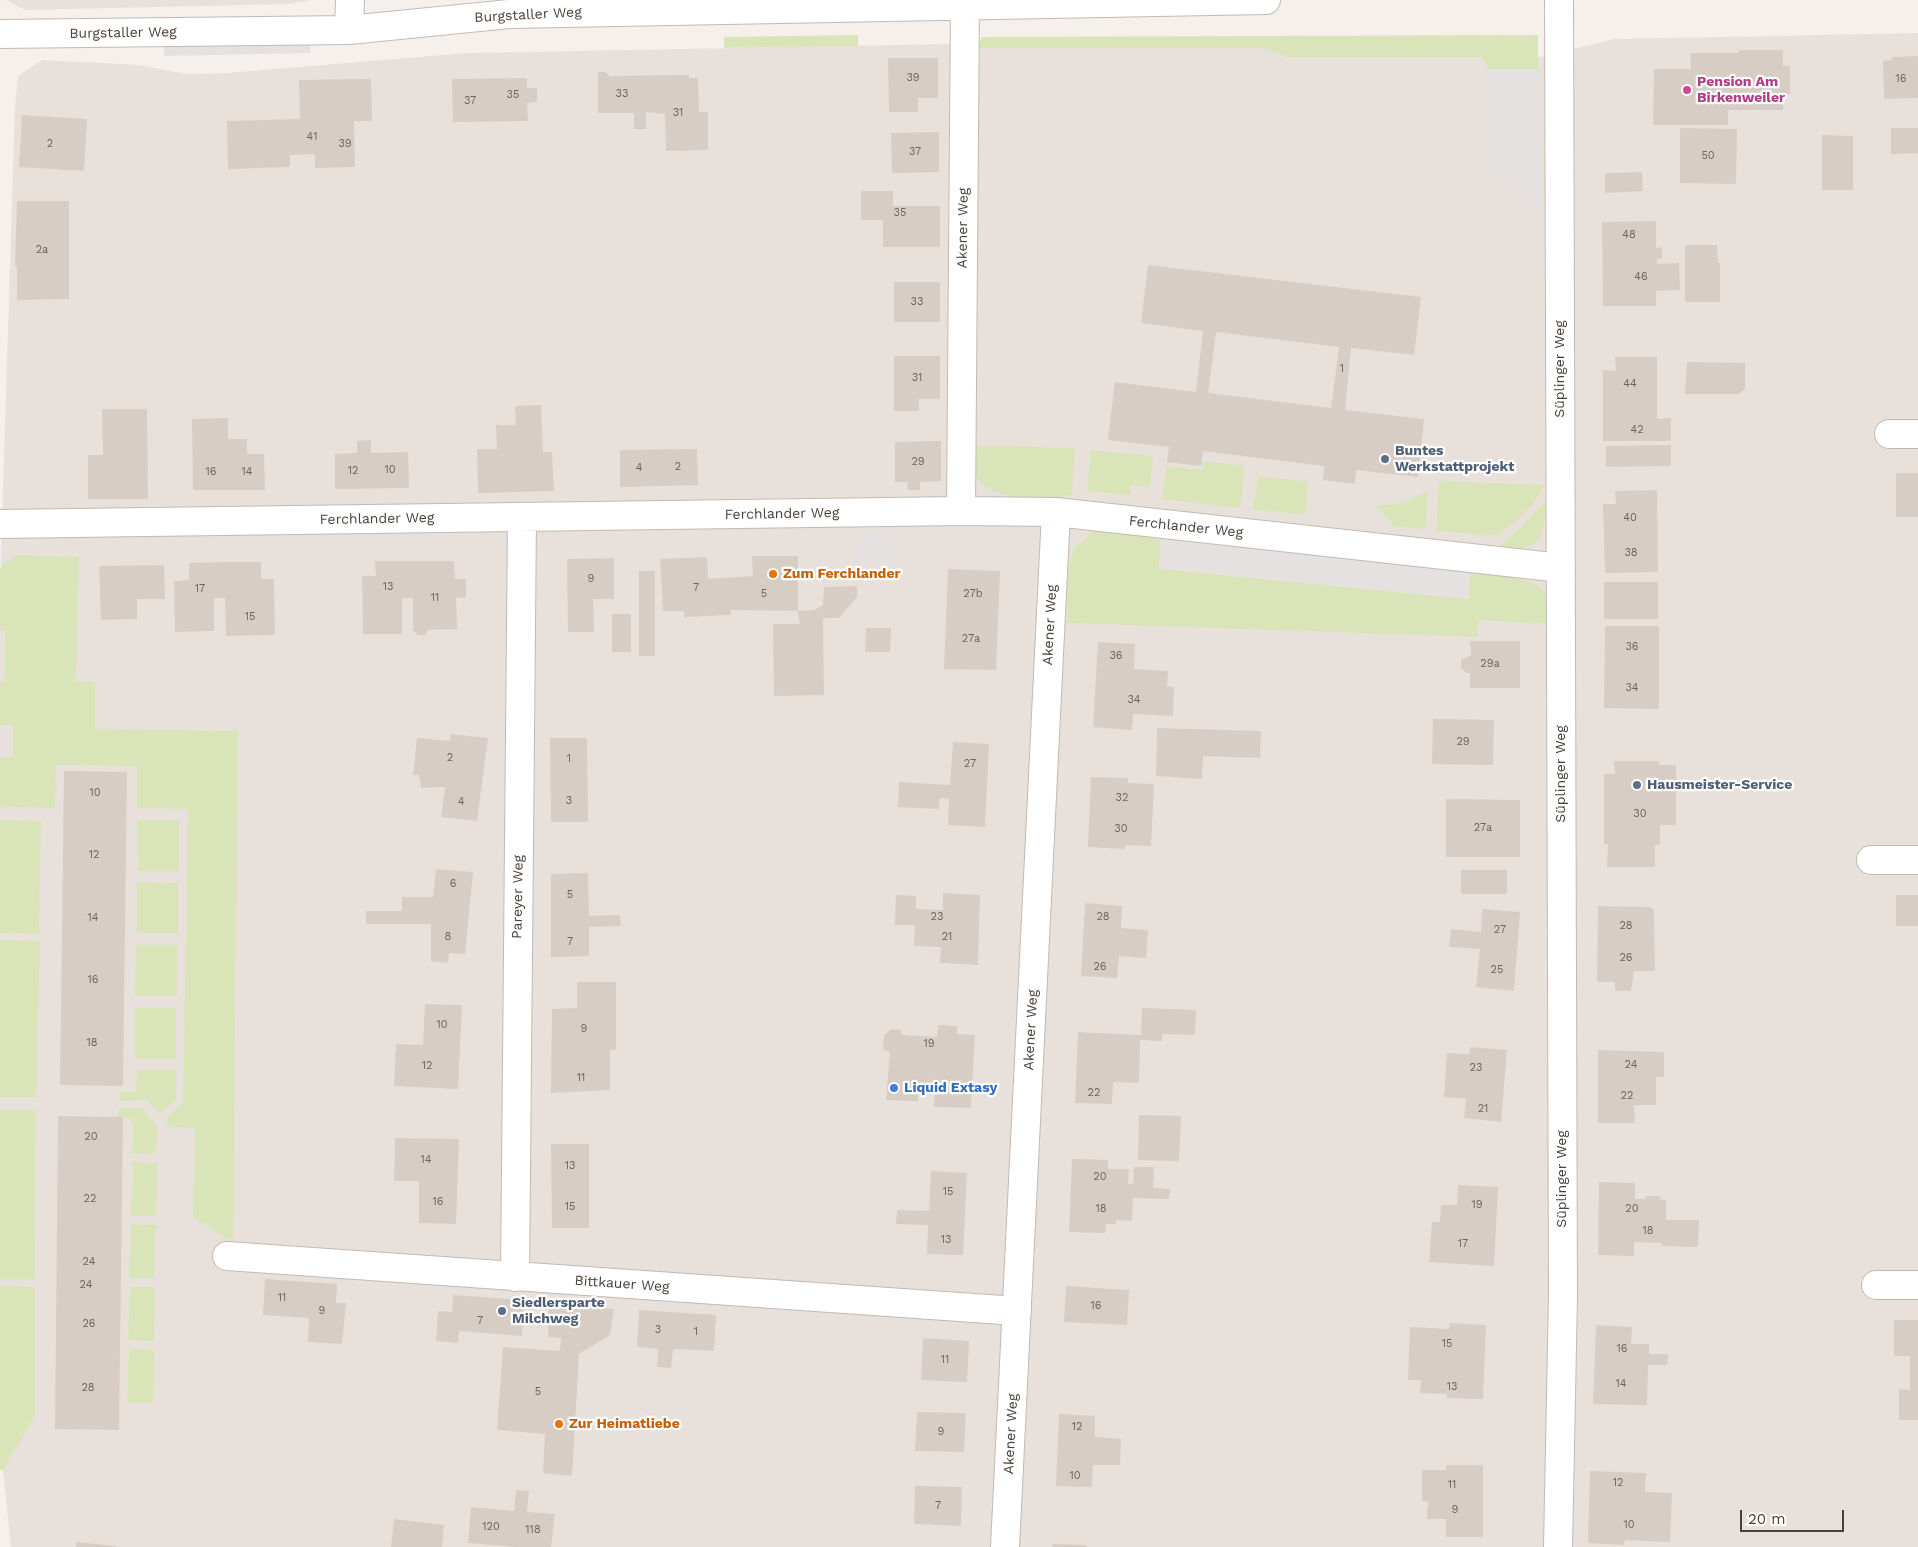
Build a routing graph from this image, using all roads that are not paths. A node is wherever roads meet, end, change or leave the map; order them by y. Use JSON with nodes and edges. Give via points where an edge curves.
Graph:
{"nodes":[{"id":1,"x":350,"y":0,"type":"edge"},
{"id":2,"x":1266,"y":0,"type":"edge"},
{"id":3,"x":1559,"y":0,"type":"edge"},
{"id":4,"x":966,"y":4,"type":"junction"},
{"id":5,"x":735,"y":5,"type":"edge"},
{"id":6,"x":350,"y":30,"type":"junction"},
{"id":7,"x":0,"y":34,"type":"edge"},
{"id":8,"x":1889,"y":434,"type":"dead end"},
{"id":9,"x":1918,"y":434,"type":"edge"},
{"id":10,"x":961,"y":511,"type":"junction"},
{"id":11,"x":1056,"y":512,"type":"junction"},
{"id":12,"x":522,"y":517,"type":"junction"},
{"id":13,"x":0,"y":524,"type":"edge"},
{"id":14,"x":1561,"y":568,"type":"junction"},
{"id":15,"x":1871,"y":860,"type":"dead end"},
{"id":16,"x":1918,"y":860,"type":"edge"},
{"id":17,"x":227,"y":1256,"type":"dead end"},
{"id":18,"x":515,"y":1277,"type":"junction"},
{"id":19,"x":1876,"y":1285,"type":"dead end"},
{"id":20,"x":1918,"y":1285,"type":"edge"},
{"id":21,"x":1017,"y":1311,"type":"junction"},
{"id":22,"x":1005,"y":1547,"type":"edge"},
{"id":23,"x":1558,"y":1547,"type":"edge"}],
"edges":[{"from":1,"to":6,"type":"street"},
{"from":2,"to":4,"type":"street","name":"Burgstaller Weg"},
{"from":3,"to":14,"type":"street","name":"Süplinger Weg"},
{"from":4,"to":5,"type":"street","name":"Burgstaller Weg"},
{"from":4,"to":10,"type":"street","name":"Akener Weg"},
{"from":5,"to":6,"type":"street","name":"Burgstaller Weg","via":[[509,14]]},
{"from":6,"to":7,"type":"street","name":"Burgstaller Weg"},
{"from":8,"to":9,"type":"street"},
{"from":10,"to":11,"type":"street","name":"Ferchlander Weg"},
{"from":10,"to":12,"type":"street","name":"Ferchlander Weg"},
{"from":11,"to":14,"type":"street","name":"Ferchlander Weg"},
{"from":11,"to":21,"type":"street","name":"Akener Weg"},
{"from":12,"to":13,"type":"street","name":"Ferchlander Weg"},
{"from":12,"to":18,"type":"street","name":"Pareyer Weg"},
{"from":14,"to":23,"type":"street","name":"Süplinger Weg","via":[[1562,1295]]},
{"from":15,"to":16,"type":"street"},
{"from":17,"to":18,"type":"street","name":"Bittkauer Weg"},
{"from":18,"to":21,"type":"street","name":"Bittkauer Weg"},
{"from":19,"to":20,"type":"street"},
{"from":21,"to":22,"type":"street","name":"Akener Weg"}]}
